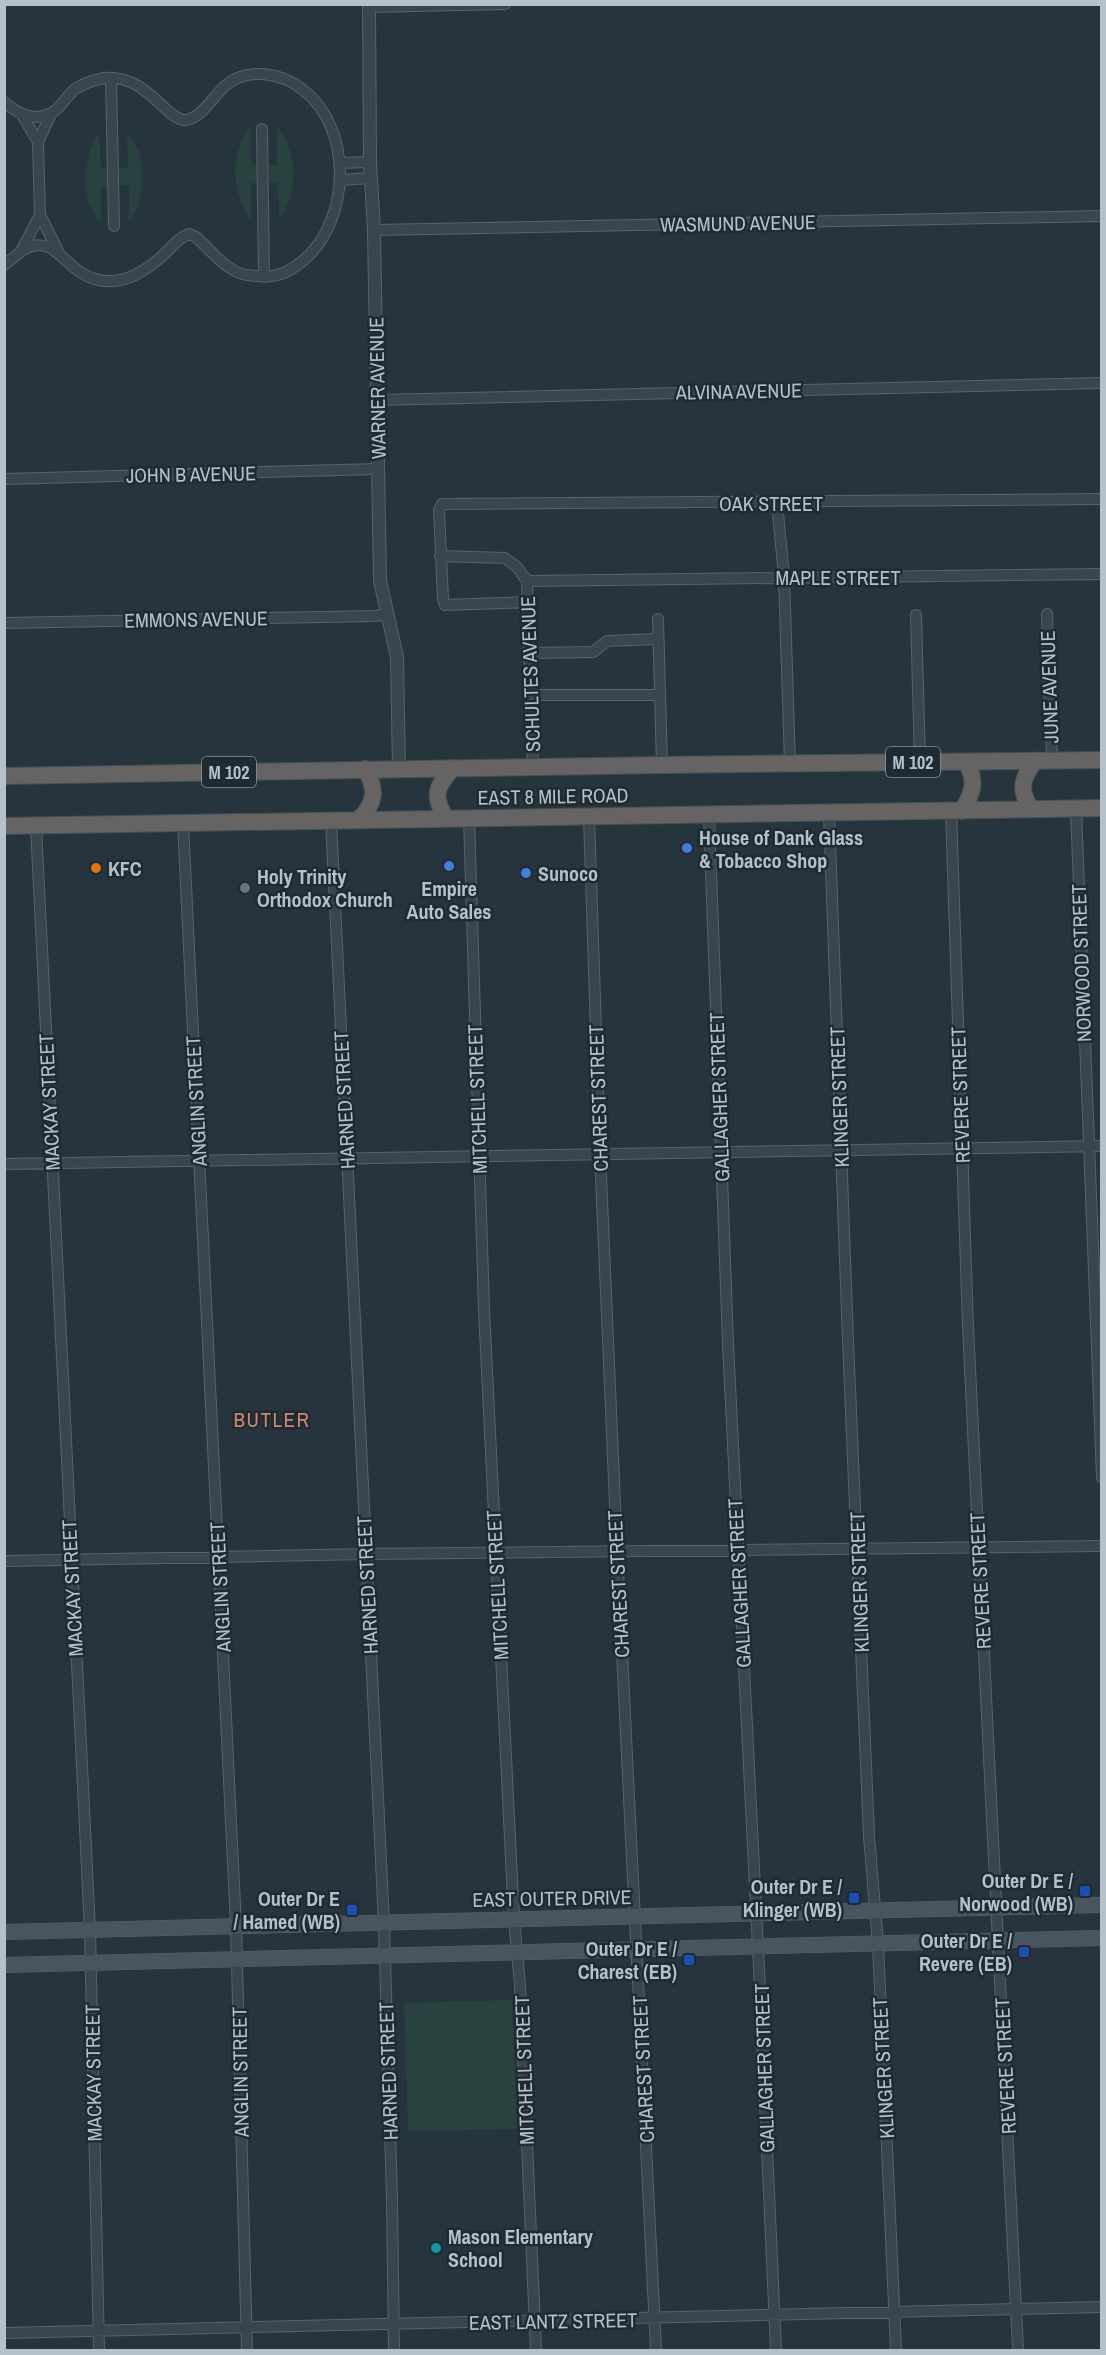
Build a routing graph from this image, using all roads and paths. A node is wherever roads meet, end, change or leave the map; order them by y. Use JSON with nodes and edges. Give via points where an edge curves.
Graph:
{"nodes":[{"id":1,"x":505,"y":4,"type":"edge"},
{"id":2,"x":369,"y":6,"type":"edge"},
{"id":3,"x":111,"y":78,"type":"junction"},
{"id":4,"x":4,"y":102,"type":"edge"},
{"id":5,"x":51,"y":114,"type":"junction"},
{"id":6,"x":22,"y":115,"type":"junction"},
{"id":7,"x":262,"y":129,"type":"dead end"},
{"id":8,"x":38,"y":142,"type":"junction"},
{"id":9,"x":370,"y":162,"type":"junction"},
{"id":10,"x":339,"y":163,"type":"junction"},
{"id":11,"x":370,"y":178,"type":"junction"},
{"id":12,"x":340,"y":180,"type":"junction"},
{"id":13,"x":40,"y":214,"type":"junction"},
{"id":14,"x":1101,"y":216,"type":"edge"},
{"id":15,"x":114,"y":226,"type":"dead end"},
{"id":16,"x":374,"y":230,"type":"junction"},
{"id":17,"x":21,"y":250,"type":"junction"},
{"id":18,"x":60,"y":254,"type":"junction"},
{"id":19,"x":4,"y":266,"type":"edge"},
{"id":20,"x":264,"y":277,"type":"junction"},
{"id":21,"x":1101,"y":383,"type":"edge"},
{"id":22,"x":377,"y":400,"type":"junction"},
{"id":23,"x":378,"y":469,"type":"junction"},
{"id":24,"x":4,"y":479,"type":"edge"},
{"id":25,"x":1101,"y":499,"type":"edge"},
{"id":26,"x":777,"y":503,"type":"junction"},
{"id":27,"x":440,"y":556,"type":"junction"},
{"id":28,"x":1101,"y":574,"type":"edge"},
{"id":29,"x":784,"y":576,"type":"junction"},
{"id":30,"x":527,"y":580,"type":"junction"},
{"id":31,"x":529,"y":602,"type":"junction"},
{"id":32,"x":386,"y":614,"type":"junction"},
{"id":33,"x":1047,"y":614,"type":"dead end"},
{"id":34,"x":916,"y":615,"type":"dead end"},
{"id":35,"x":658,"y":619,"type":"dead end"},
{"id":36,"x":4,"y":623,"type":"edge"},
{"id":37,"x":658,"y":639,"type":"junction"},
{"id":38,"x":531,"y":653,"type":"junction"},
{"id":39,"x":531,"y":695,"type":"junction"},
{"id":40,"x":660,"y":695,"type":"junction"},
{"id":41,"x":1101,"y":760,"type":"edge"},
{"id":42,"x":1043,"y":761,"type":"junction"},
{"id":43,"x":920,"y":762,"type":"junction"},
{"id":44,"x":966,"y":762,"type":"junction"},
{"id":45,"x":790,"y":764,"type":"junction"},
{"id":46,"x":662,"y":765,"type":"junction"},
{"id":47,"x":533,"y":767,"type":"junction"},
{"id":48,"x":453,"y":768,"type":"junction"},
{"id":49,"x":365,"y":769,"type":"junction"},
{"id":50,"x":399,"y":769,"type":"junction"},
{"id":51,"x":4,"y":776,"type":"edge"},
{"id":52,"x":1101,"y":808,"type":"edge"},
{"id":53,"x":1031,"y":809,"type":"junction"},
{"id":54,"x":1076,"y":809,"type":"junction"},
{"id":55,"x":956,"y":811,"type":"junction"},
{"id":56,"x":829,"y":814,"type":"junction"},
{"id":57,"x":709,"y":815,"type":"junction"},
{"id":58,"x":589,"y":817,"type":"junction"},
{"id":59,"x":469,"y":818,"type":"junction"},
{"id":60,"x":446,"y":819,"type":"junction"},
{"id":61,"x":358,"y":820,"type":"junction"},
{"id":62,"x":331,"y":821,"type":"junction"},
{"id":63,"x":183,"y":823,"type":"junction"},
{"id":64,"x":4,"y":826,"type":"edge"},
{"id":65,"x":36,"y":826,"type":"junction"},
{"id":66,"x":1088,"y":1146,"type":"junction"},
{"id":67,"x":1101,"y":1146,"type":"edge"},
{"id":68,"x":961,"y":1148,"type":"junction"},
{"id":69,"x":841,"y":1150,"type":"junction"},
{"id":70,"x":720,"y":1152,"type":"junction"},
{"id":71,"x":600,"y":1153,"type":"junction"},
{"id":72,"x":478,"y":1155,"type":"junction"},
{"id":73,"x":346,"y":1157,"type":"junction"},
{"id":74,"x":199,"y":1160,"type":"junction"},
{"id":75,"x":51,"y":1163,"type":"junction"},
{"id":76,"x":4,"y":1164,"type":"edge"},
{"id":77,"x":1101,"y":1477,"type":"edge"},
{"id":78,"x":1101,"y":1546,"type":"edge"},
{"id":79,"x":978,"y":1547,"type":"junction"},
{"id":80,"x":858,"y":1548,"type":"junction"},
{"id":81,"x":737,"y":1550,"type":"junction"},
{"id":82,"x":617,"y":1551,"type":"junction"},
{"id":83,"x":495,"y":1552,"type":"junction"},
{"id":84,"x":366,"y":1554,"type":"junction"},
{"id":85,"x":218,"y":1557,"type":"junction"},
{"id":86,"x":70,"y":1559,"type":"junction"},
{"id":87,"x":4,"y":1561,"type":"edge"},
{"id":88,"x":1101,"y":1905,"type":"edge"},
{"id":89,"x":996,"y":1907,"type":"junction"},
{"id":90,"x":874,"y":1911,"type":"junction"},
{"id":91,"x":756,"y":1915,"type":"junction"},
{"id":92,"x":635,"y":1917,"type":"junction"},
{"id":93,"x":514,"y":1920,"type":"junction"},
{"id":94,"x":384,"y":1923,"type":"junction"},
{"id":95,"x":236,"y":1926,"type":"junction"},
{"id":96,"x":90,"y":1930,"type":"junction"},
{"id":97,"x":4,"y":1932,"type":"edge"},
{"id":98,"x":1101,"y":1938,"type":"edge"},
{"id":99,"x":999,"y":1941,"type":"junction"},
{"id":100,"x":878,"y":1944,"type":"junction"},
{"id":101,"x":758,"y":1948,"type":"junction"},
{"id":102,"x":638,"y":1950,"type":"junction"},
{"id":103,"x":518,"y":1953,"type":"junction"},
{"id":104,"x":385,"y":1956,"type":"junction"},
{"id":105,"x":237,"y":1959,"type":"junction"},
{"id":106,"x":91,"y":1962,"type":"junction"},
{"id":107,"x":4,"y":1965,"type":"edge"},
{"id":108,"x":1101,"y":2307,"type":"edge"},
{"id":109,"x":1016,"y":2309,"type":"junction"},
{"id":110,"x":895,"y":2313,"type":"junction"},
{"id":111,"x":774,"y":2316,"type":"junction"},
{"id":112,"x":655,"y":2318,"type":"junction"},
{"id":113,"x":535,"y":2321,"type":"junction"},
{"id":114,"x":393,"y":2324,"type":"junction"},
{"id":115,"x":247,"y":2327,"type":"junction"},
{"id":116,"x":99,"y":2331,"type":"junction"},
{"id":117,"x":4,"y":2333,"type":"edge"},
{"id":118,"x":99,"y":2350,"type":"edge"},
{"id":119,"x":247,"y":2350,"type":"edge"},
{"id":120,"x":394,"y":2350,"type":"edge"},
{"id":121,"x":536,"y":2350,"type":"edge"},
{"id":122,"x":656,"y":2350,"type":"edge"},
{"id":123,"x":776,"y":2350,"type":"edge"},
{"id":124,"x":896,"y":2350,"type":"edge"},
{"id":125,"x":1018,"y":2350,"type":"edge"}],
"edges":[{"from":1,"to":2,"type":"street"},
{"from":2,"to":9,"type":"street","name":"WARNER AVENUE"},
{"from":3,"to":5,"type":"street","via":[[80,86]]},
{"from":3,"to":10,"type":"street","via":[[141,86],[182,120],[196,116],[236,78],[262,74],[290,81],[312,97],[321,110]]},
{"from":3,"to":15,"type":"street"},
{"from":4,"to":6,"type":"street"},
{"from":5,"to":6,"type":"street"},
{"from":5,"to":8,"type":"street"},
{"from":6,"to":8,"type":"street"},
{"from":7,"to":20,"type":"street"},
{"from":8,"to":13,"type":"street"},
{"from":9,"to":10,"type":"street"},
{"from":9,"to":11,"type":"street","name":"WARNER AVENUE"},
{"from":10,"to":12,"type":"street"},
{"from":11,"to":12,"type":"street"},
{"from":11,"to":16,"type":"street","name":"WARNER AVENUE"},
{"from":12,"to":20,"type":"street","via":[[335,209],[320,242],[283,274]]},
{"from":13,"to":17,"type":"street"},
{"from":13,"to":18,"type":"street"},
{"from":14,"to":16,"type":"street","name":"WASMUND AVENUE"},
{"from":16,"to":22,"type":"street","name":"WARNER AVENUE"},
{"from":17,"to":18,"type":"street","via":[[30,245],[45,245]]},
{"from":17,"to":19,"type":"street"},
{"from":18,"to":20,"type":"street","via":[[88,276],[124,280],[143,272],[189,234],[233,270]]},
{"from":21,"to":22,"type":"street","name":"ALVINA AVENUE"},
{"from":22,"to":23,"type":"street","name":"WARNER AVENUE"},
{"from":23,"to":24,"type":"street","name":"JOHN B AVENUE"},
{"from":23,"to":32,"type":"street","name":"WARNER AVENUE","via":[[380,581]]},
{"from":25,"to":26,"type":"street","name":"OAK STREET"},
{"from":26,"to":27,"type":"street","name":"OAK STREET","via":[[442,504]]},
{"from":26,"to":29,"type":"street"},
{"from":27,"to":30,"type":"street","via":[[505,558]]},
{"from":27,"to":31,"type":"street","via":[[445,605]]},
{"from":28,"to":29,"type":"street","name":"MAPLE STREET"},
{"from":29,"to":30,"type":"street","name":"MAPLE STREET"},
{"from":29,"to":45,"type":"street"},
{"from":30,"to":31,"type":"street","name":"SCHULTES AVENUE"},
{"from":31,"to":38,"type":"street","name":"SCHULTES AVENUE"},
{"from":32,"to":36,"type":"street","name":"EMMONS AVENUE"},
{"from":32,"to":50,"type":"street","name":"WARNER AVENUE","via":[[397,657]]},
{"from":33,"to":42,"type":"street","name":"JUNE AVENUE"},
{"from":34,"to":43,"type":"street"},
{"from":35,"to":37,"type":"street"},
{"from":37,"to":38,"type":"street","via":[[607,641],[593,652]]},
{"from":37,"to":40,"type":"street"},
{"from":38,"to":39,"type":"street","name":"SCHULTES AVENUE"},
{"from":39,"to":40,"type":"street"},
{"from":39,"to":47,"type":"street","name":"SCHULTES AVENUE"},
{"from":40,"to":46,"type":"street"},
{"from":41,"to":42,"type":"highway","name":"EAST 8 MILE ROAD","number":"M 102"},
{"from":42,"to":44,"type":"highway","name":"EAST 8 MILE ROAD","number":"M 102"},
{"from":42,"to":53,"type":"highway","via":[[1026,772],[1022,786]]},
{"from":43,"to":44,"type":"highway","name":"EAST 8 MILE ROAD","number":"M 102"},
{"from":43,"to":45,"type":"highway","name":"EAST 8 MILE ROAD","number":"M 102"},
{"from":44,"to":55,"type":"highway","via":[[974,783],[970,798]]},
{"from":45,"to":46,"type":"highway","name":"EAST 8 MILE ROAD","number":"M 102"},
{"from":46,"to":47,"type":"highway","name":"EAST 8 MILE ROAD","number":"M 102"},
{"from":47,"to":48,"type":"highway","name":"EAST 8 MILE ROAD","number":"M 102"},
{"from":48,"to":50,"type":"highway","name":"EAST 8 MILE ROAD","number":"M 102"},
{"from":48,"to":60,"type":"highway","via":[[437,791],[438,804]]},
{"from":49,"to":50,"type":"highway","name":"EAST 8 MILE ROAD","number":"M 102"},
{"from":49,"to":51,"type":"highway","name":"EAST 8 MILE ROAD","number":"M 102"},
{"from":49,"to":61,"type":"highway","via":[[373,785],[374,799]]},
{"from":52,"to":54,"type":"highway","name":"EAST 8 MILE ROAD"},
{"from":53,"to":54,"type":"highway","name":"EAST 8 MILE ROAD"},
{"from":53,"to":55,"type":"highway","name":"EAST 8 MILE ROAD"},
{"from":54,"to":66,"type":"street","name":"NORWOOD STREET"},
{"from":55,"to":56,"type":"highway","name":"EAST 8 MILE ROAD"},
{"from":55,"to":68,"type":"street","name":"REVERE STREET"},
{"from":56,"to":57,"type":"highway","name":"EAST 8 MILE ROAD"},
{"from":56,"to":69,"type":"street","name":"KLINGER STREET"},
{"from":57,"to":58,"type":"highway","name":"EAST 8 MILE ROAD"},
{"from":57,"to":70,"type":"street","name":"GALLAGHER STREET"},
{"from":58,"to":59,"type":"highway","name":"EAST 8 MILE ROAD"},
{"from":58,"to":71,"type":"street","name":"CHAREST STREET"},
{"from":59,"to":60,"type":"highway","name":"EAST 8 MILE ROAD"},
{"from":59,"to":72,"type":"street","name":"MITCHELL STREET"},
{"from":60,"to":61,"type":"highway","name":"EAST 8 MILE ROAD"},
{"from":61,"to":62,"type":"highway","name":"EAST 8 MILE ROAD"},
{"from":62,"to":63,"type":"highway","name":"EAST 8 MILE ROAD"},
{"from":62,"to":73,"type":"street","name":"HARNED STREET"},
{"from":63,"to":65,"type":"highway","name":"EAST 8 MILE ROAD"},
{"from":63,"to":74,"type":"street","name":"ANGLIN STREET"},
{"from":64,"to":65,"type":"highway","name":"EAST 8 MILE ROAD"},
{"from":65,"to":75,"type":"street","name":"MACKAY STREET"},
{"from":66,"to":67,"type":"street"},
{"from":66,"to":68,"type":"street"},
{"from":66,"to":77,"type":"street","name":"NORWOOD STREET"},
{"from":68,"to":69,"type":"street"},
{"from":68,"to":79,"type":"street","name":"REVERE STREET"},
{"from":69,"to":70,"type":"street"},
{"from":69,"to":80,"type":"street","name":"KLINGER STREET"},
{"from":70,"to":71,"type":"street"},
{"from":70,"to":81,"type":"street","name":"GALLAGHER STREET"},
{"from":71,"to":72,"type":"street"},
{"from":71,"to":82,"type":"street","name":"CHAREST STREET"},
{"from":72,"to":73,"type":"street"},
{"from":72,"to":83,"type":"street","name":"MITCHELL STREET"},
{"from":73,"to":74,"type":"street"},
{"from":73,"to":84,"type":"street","name":"HARNED STREET"},
{"from":74,"to":75,"type":"street"},
{"from":74,"to":85,"type":"street","name":"ANGLIN STREET"},
{"from":75,"to":76,"type":"street"},
{"from":75,"to":86,"type":"street","name":"MACKAY STREET"},
{"from":78,"to":79,"type":"street"},
{"from":79,"to":80,"type":"street"},
{"from":79,"to":89,"type":"street","name":"REVERE STREET"},
{"from":80,"to":81,"type":"street"},
{"from":80,"to":90,"type":"street","name":"KLINGER STREET"},
{"from":81,"to":82,"type":"street"},
{"from":81,"to":91,"type":"street","name":"GALLAGHER STREET"},
{"from":82,"to":83,"type":"street"},
{"from":82,"to":92,"type":"street","name":"CHAREST STREET"},
{"from":83,"to":84,"type":"street"},
{"from":83,"to":93,"type":"street","name":"MITCHELL STREET"},
{"from":84,"to":85,"type":"street"},
{"from":84,"to":94,"type":"street","name":"HARNED STREET"},
{"from":85,"to":86,"type":"street"},
{"from":85,"to":95,"type":"street","name":"ANGLIN STREET"},
{"from":86,"to":87,"type":"street"},
{"from":86,"to":96,"type":"street","name":"MACKAY STREET"},
{"from":88,"to":89,"type":"main road","name":"EAST OUTER DRIVE"},
{"from":89,"to":90,"type":"main road","name":"EAST OUTER DRIVE"},
{"from":89,"to":99,"type":"street","name":"REVERE STREET"},
{"from":90,"to":91,"type":"main road","name":"EAST OUTER DRIVE"},
{"from":90,"to":100,"type":"street","name":"KLINGER STREET"},
{"from":91,"to":92,"type":"main road","name":"EAST OUTER DRIVE"},
{"from":91,"to":101,"type":"street","name":"GALLAGHER STREET"},
{"from":92,"to":93,"type":"main road","name":"EAST OUTER DRIVE"},
{"from":92,"to":102,"type":"street","name":"CHAREST STREET"},
{"from":93,"to":94,"type":"main road","name":"EAST OUTER DRIVE"},
{"from":93,"to":103,"type":"street","name":"MITCHELL STREET"},
{"from":94,"to":95,"type":"main road","name":"EAST OUTER DRIVE"},
{"from":94,"to":104,"type":"street","name":"HARNED STREET"},
{"from":95,"to":96,"type":"main road","name":"EAST OUTER DRIVE"},
{"from":95,"to":105,"type":"street","name":"ANGLIN STREET"},
{"from":96,"to":97,"type":"main road","name":"EAST OUTER DRIVE"},
{"from":96,"to":106,"type":"street","name":"MACKAY STREET"},
{"from":98,"to":99,"type":"main road"},
{"from":99,"to":100,"type":"main road"},
{"from":99,"to":109,"type":"street","name":"REVERE STREET"},
{"from":100,"to":101,"type":"main road"},
{"from":100,"to":110,"type":"street","name":"KLINGER STREET"},
{"from":101,"to":102,"type":"main road"},
{"from":101,"to":111,"type":"street","name":"GALLAGHER STREET"},
{"from":102,"to":103,"type":"main road"},
{"from":102,"to":112,"type":"street","name":"CHAREST STREET"},
{"from":103,"to":104,"type":"main road"},
{"from":103,"to":113,"type":"street","name":"MITCHELL STREET"},
{"from":104,"to":105,"type":"main road"},
{"from":104,"to":114,"type":"street","name":"HARNED STREET"},
{"from":105,"to":106,"type":"main road"},
{"from":105,"to":115,"type":"street","name":"ANGLIN STREET"},
{"from":106,"to":107,"type":"main road"},
{"from":106,"to":116,"type":"street","name":"MACKAY STREET"},
{"from":108,"to":109,"type":"street","name":"EAST LANTZ STREET"},
{"from":109,"to":110,"type":"street","name":"EAST LANTZ STREET"},
{"from":109,"to":125,"type":"street","name":"REVERE STREET"},
{"from":110,"to":111,"type":"street","name":"EAST LANTZ STREET"},
{"from":110,"to":124,"type":"street","name":"KLINGER STREET"},
{"from":111,"to":112,"type":"street","name":"EAST LANTZ STREET"},
{"from":111,"to":123,"type":"street","name":"GALLAGHER STREET"},
{"from":112,"to":113,"type":"street","name":"EAST LANTZ STREET"},
{"from":112,"to":122,"type":"street","name":"CHAREST STREET"},
{"from":113,"to":114,"type":"street","name":"EAST LANTZ STREET"},
{"from":113,"to":121,"type":"street","name":"MITCHELL STREET"},
{"from":114,"to":115,"type":"street","name":"EAST LANTZ STREET"},
{"from":114,"to":120,"type":"street","name":"HARNED STREET"},
{"from":115,"to":116,"type":"street","name":"EAST LANTZ STREET"},
{"from":115,"to":119,"type":"street","name":"ANGLIN STREET"},
{"from":116,"to":117,"type":"street","name":"EAST LANTZ STREET"},
{"from":116,"to":118,"type":"street","name":"MACKAY STREET"}]}
